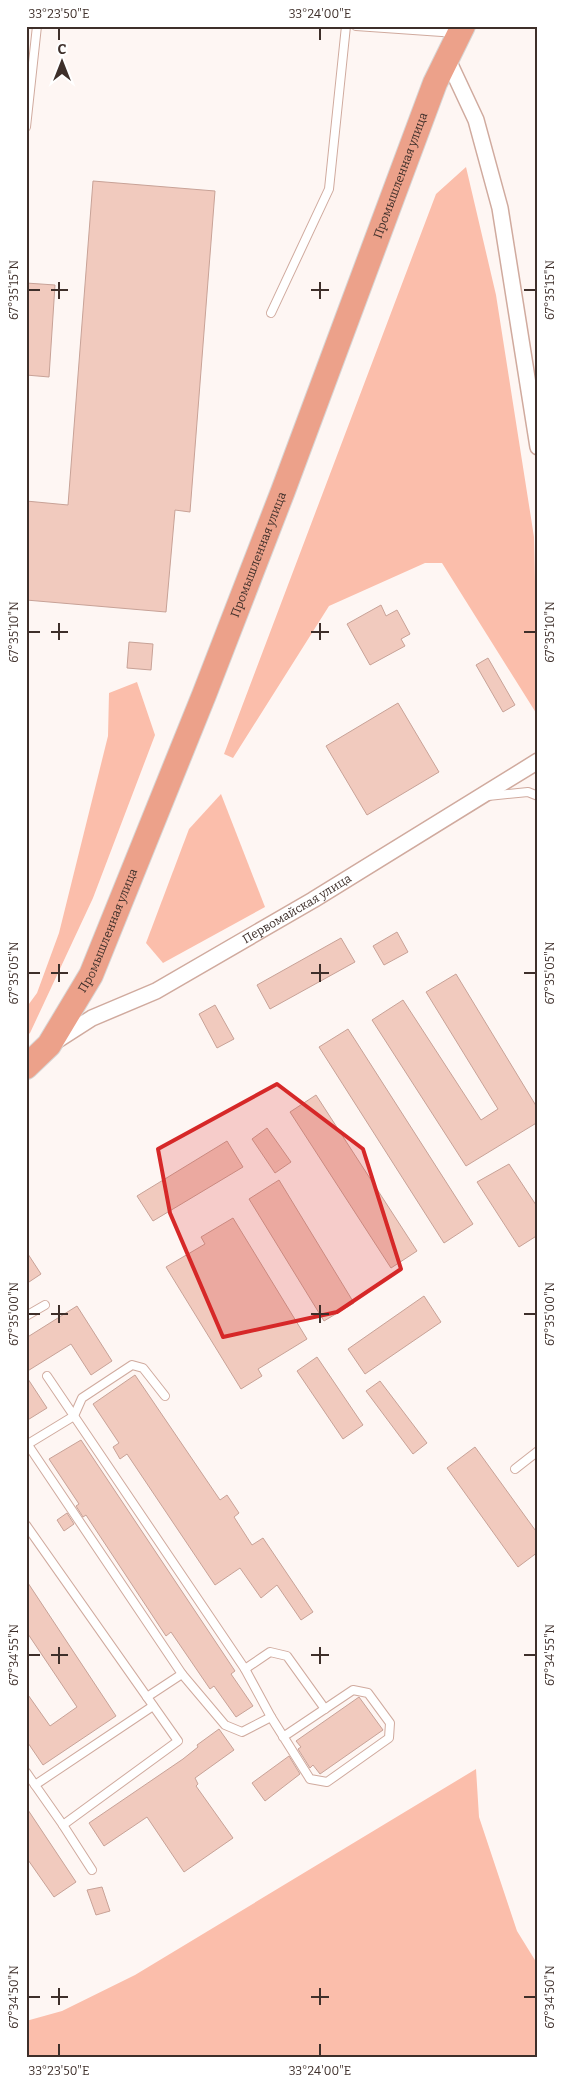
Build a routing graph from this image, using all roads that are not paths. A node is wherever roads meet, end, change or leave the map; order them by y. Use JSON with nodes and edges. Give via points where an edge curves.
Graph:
{"nodes":[{"id":1,"x":37,"y":26,"type":"edge"},
{"id":2,"x":346,"y":26,"type":"edge"},
{"id":3,"x":356,"y":26,"type":"edge"},
{"id":4,"x":396,"y":28,"type":"edge"},
{"id":5,"x":461,"y":30,"type":"edge"},
{"id":6,"x":447,"y":58,"type":"junction"},
{"id":7,"x":26,"y":127,"type":"edge"},
{"id":8,"x":271,"y":313,"type":"dead end"},
{"id":9,"x":538,"y":447,"type":"edge"},
{"id":10,"x":538,"y":761,"type":"edge"},
{"id":11,"x":538,"y":796,"type":"edge"},
{"id":12,"x":478,"y":797,"type":"junction"},
{"id":13,"x":49,"y":1045,"type":"junction"},
{"id":14,"x":26,"y":1067,"type":"edge"},
{"id":15,"x":45,"y":1305,"type":"dead end"},
{"id":16,"x":26,"y":1316,"type":"edge"},
{"id":17,"x":47,"y":1376,"type":"dead end"},
{"id":18,"x":165,"y":1396,"type":"dead end"},
{"id":19,"x":74,"y":1416,"type":"junction"},
{"id":20,"x":27,"y":1443,"type":"edge"},
{"id":21,"x":538,"y":1451,"type":"edge"},
{"id":22,"x":514,"y":1469,"type":"dead end"},
{"id":23,"x":26,"y":1525,"type":"edge"},
{"id":24,"x":245,"y":1669,"type":"junction"},
{"id":25,"x":182,"y":1674,"type":"junction"},
{"id":26,"x":147,"y":1697,"type":"junction"},
{"id":27,"x":153,"y":1706,"type":"junction"},
{"id":28,"x":325,"y":1709,"type":"junction"},
{"id":29,"x":271,"y":1717,"type":"junction"},
{"id":30,"x":283,"y":1737,"type":"junction"},
{"id":31,"x":26,"y":1772,"type":"edge"},
{"id":32,"x":35,"y":1785,"type":"junction"},
{"id":33,"x":63,"y":1825,"type":"junction"},
{"id":34,"x":92,"y":1870,"type":"dead end"}],
"edges":[{"from":1,"to":7,"type":"lane"},
{"from":2,"to":8,"type":"lane","via":[[330,190]]},
{"from":3,"to":4,"type":"lane"},
{"from":4,"to":5,"type":"lane"},
{"from":5,"to":6,"type":"main road","name":"Промышленная улица"},
{"from":6,"to":9,"type":"street","via":[[476,120],[500,208]]},
{"from":6,"to":13,"type":"main road","name":"Промышленная улица","via":[[283,492],[137,862],[91,975]]},
{"from":10,"to":12,"type":"street","name":"Первомайская улица"},
{"from":11,"to":12,"type":"lane","via":[[528,792]]},
{"from":12,"to":13,"type":"street","name":"Первомайская улица","via":[[313,900],[156,992],[92,1018]]},
{"from":13,"to":14,"type":"main road","name":"Промышленная улица"},
{"from":15,"to":16,"type":"lane"},
{"from":17,"to":19,"type":"lane"},
{"from":18,"to":19,"type":"lane","via":[[143,1368],[132,1365],[82,1398]]},
{"from":19,"to":20,"type":"lane"},
{"from":19,"to":24,"type":"lane"},
{"from":20,"to":25,"type":"lane"},
{"from":21,"to":22,"type":"lane"},
{"from":23,"to":26,"type":"lane"},
{"from":24,"to":28,"type":"lane","via":[[270,1652],[287,1656]]},
{"from":24,"to":29,"type":"lane"},
{"from":25,"to":26,"type":"lane"},
{"from":25,"to":29,"type":"lane","via":[[226,1725],[242,1732]]},
{"from":26,"to":27,"type":"lane"},
{"from":27,"to":32,"type":"lane"},
{"from":27,"to":33,"type":"lane","via":[[178,1741]]},
{"from":28,"to":30,"type":"lane"},
{"from":28,"to":30,"type":"lane","via":[[353,1690],[368,1693],[390,1723],[389,1738],[327,1782],[310,1779]]},
{"from":29,"to":30,"type":"lane"},
{"from":31,"to":32,"type":"lane"},
{"from":32,"to":33,"type":"lane"},
{"from":33,"to":34,"type":"lane"}]}
